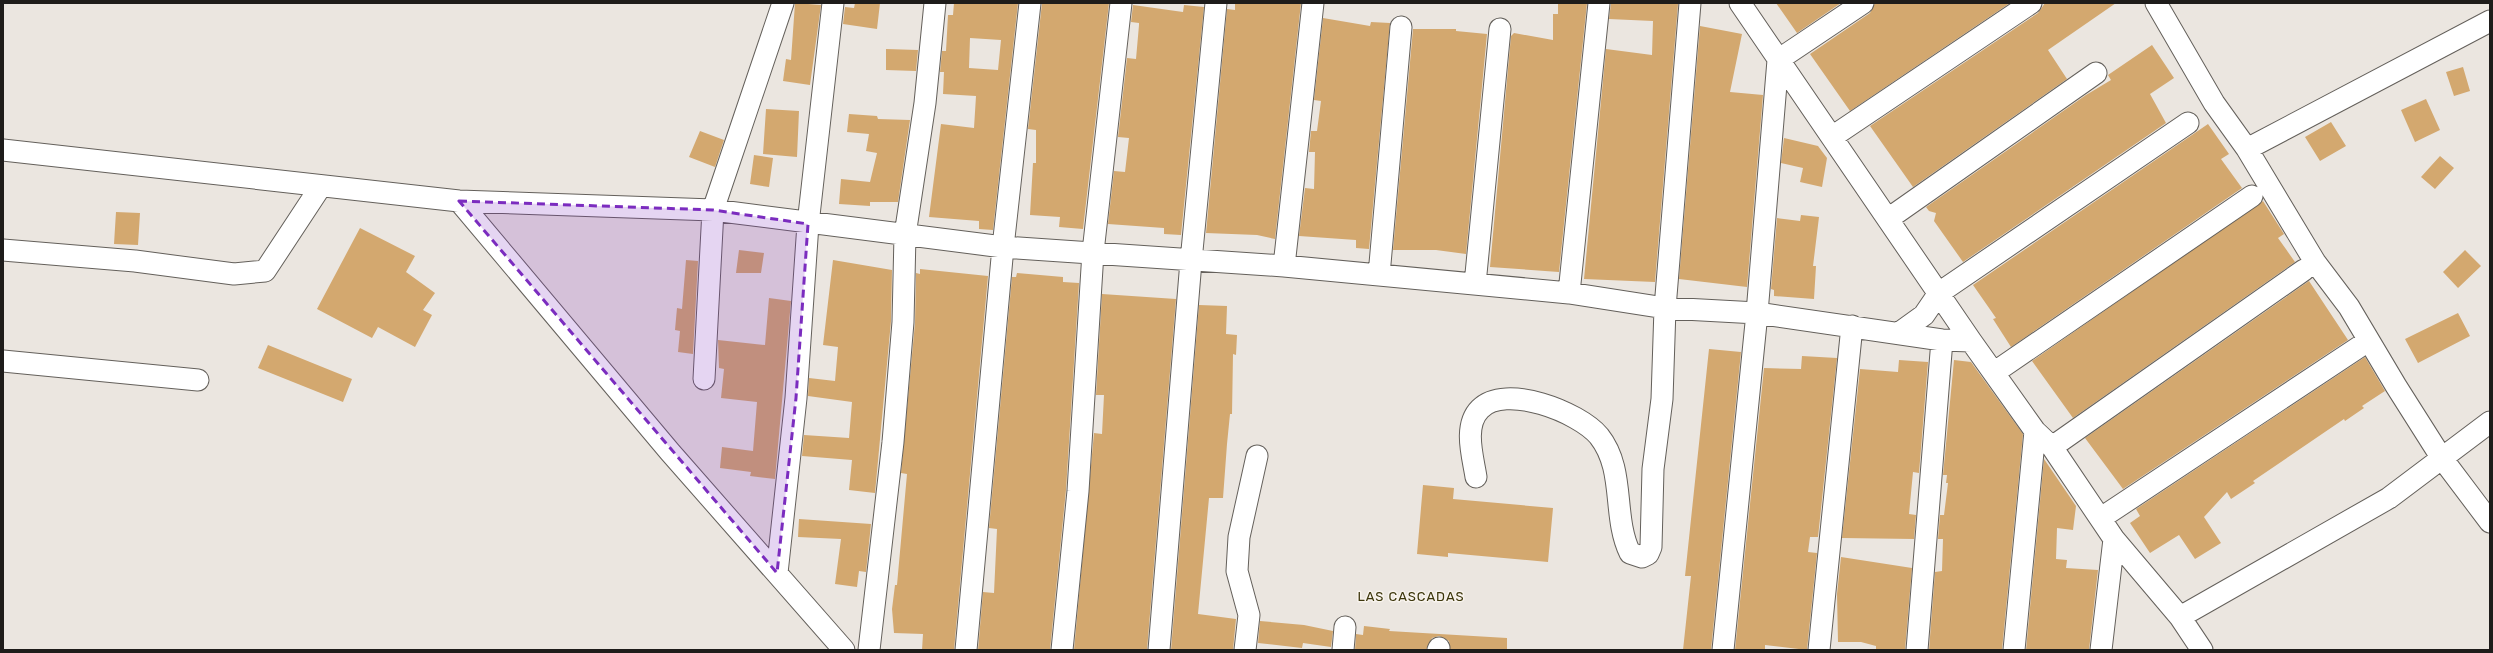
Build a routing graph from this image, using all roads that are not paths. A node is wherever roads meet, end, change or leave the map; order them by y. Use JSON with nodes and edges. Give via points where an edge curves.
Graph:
{"nodes":[{"id":1,"x":783,"y":3,"type":"edge"},
{"id":2,"x":834,"y":3,"type":"edge"},
{"id":3,"x":935,"y":3,"type":"edge"},
{"id":4,"x":1030,"y":3,"type":"edge"},
{"id":5,"x":1121,"y":3,"type":"edge"},
{"id":6,"x":1216,"y":3,"type":"edge"},
{"id":7,"x":1313,"y":3,"type":"edge"},
{"id":8,"x":1599,"y":3,"type":"edge"},
{"id":9,"x":1690,"y":3,"type":"edge"},
{"id":10,"x":1740,"y":3,"type":"edge"},
{"id":11,"x":1864,"y":3,"type":"edge"},
{"id":12,"x":2031,"y":3,"type":"edge"},
{"id":13,"x":2163,"y":6,"type":"edge"},
{"id":14,"x":2490,"y":21,"type":"edge"},
{"id":15,"x":1401,"y":27,"type":"dead end"},
{"id":16,"x":1500,"y":29,"type":"dead end"},
{"id":17,"x":1778,"y":60,"type":"junction"},
{"id":18,"x":2096,"y":72,"type":"dead end"},
{"id":19,"x":2188,"y":123,"type":"dead end"},
{"id":20,"x":1832,"y":137,"type":"junction"},
{"id":21,"x":2247,"y":149,"type":"junction"},
{"id":22,"x":3,"y":150,"type":"edge"},
{"id":23,"x":321,"y":186,"type":"junction"},
{"id":24,"x":2252,"y":196,"type":"dead end"},
{"id":25,"x":458,"y":201,"type":"junction"},
{"id":26,"x":714,"y":210,"type":"junction"},
{"id":27,"x":1888,"y":219,"type":"junction"},
{"id":28,"x":808,"y":224,"type":"junction"},
{"id":29,"x":905,"y":235,"type":"junction"},
{"id":30,"x":1003,"y":247,"type":"junction"},
{"id":31,"x":3,"y":250,"type":"edge"},
{"id":32,"x":1093,"y":252,"type":"junction"},
{"id":33,"x":1191,"y":261,"type":"junction"},
{"id":34,"x":1284,"y":266,"type":"junction"},
{"id":35,"x":2304,"y":270,"type":"dead end"},
{"id":36,"x":1379,"y":275,"type":"junction"},
{"id":37,"x":1475,"y":284,"type":"junction"},
{"id":38,"x":1569,"y":293,"type":"junction"},
{"id":39,"x":1940,"y":293,"type":"junction"},
{"id":40,"x":1665,"y":308,"type":"junction"},
{"id":41,"x":1757,"y":312,"type":"junction"},
{"id":42,"x":1852,"y":326,"type":"junction"},
{"id":43,"x":1899,"y":333,"type":"junction"},
{"id":44,"x":1942,"y":340,"type":"junction"},
{"id":45,"x":1971,"y":342,"type":"junction"},
{"id":46,"x":2358,"y":347,"type":"dead end"},
{"id":47,"x":3,"y":361,"type":"edge"},
{"id":48,"x":1995,"y":372,"type":"junction"},
{"id":49,"x":704,"y":379,"type":"dead end"},
{"id":50,"x":198,"y":380,"type":"dead end"},
{"id":51,"x":2490,"y":422,"type":"edge"},
{"id":52,"x":2036,"y":431,"type":"junction"},
{"id":53,"x":2052,"y":447,"type":"junction"},
{"id":54,"x":1257,"y":456,"type":"dead end"},
{"id":55,"x":2441,"y":456,"type":"junction"},
{"id":56,"x":1476,"y":477,"type":"dead end"},
{"id":57,"x":2100,"y":518,"type":"junction"},
{"id":58,"x":2490,"y":522,"type":"edge"},
{"id":59,"x":2114,"y":539,"type":"junction"},
{"id":60,"x":777,"y":573,"type":"junction"},
{"id":61,"x":2180,"y":617,"type":"junction"},
{"id":62,"x":1345,"y":627,"type":"dead end"},
{"id":63,"x":844,"y":650,"type":"edge"},
{"id":64,"x":869,"y":650,"type":"edge"},
{"id":65,"x":966,"y":650,"type":"edge"},
{"id":66,"x":1062,"y":650,"type":"edge"},
{"id":67,"x":1159,"y":650,"type":"edge"},
{"id":68,"x":1245,"y":650,"type":"edge"},
{"id":69,"x":1343,"y":650,"type":"edge"},
{"id":70,"x":1723,"y":650,"type":"edge"},
{"id":71,"x":1820,"y":650,"type":"edge"},
{"id":72,"x":1917,"y":650,"type":"edge"},
{"id":73,"x":2014,"y":650,"type":"edge"},
{"id":74,"x":2101,"y":650,"type":"edge"},
{"id":75,"x":2202,"y":650,"type":"edge"}],
"edges":[{"from":1,"to":26,"type":"street"},
{"from":2,"to":28,"type":"street"},
{"from":3,"to":29,"type":"street","via":[[925,103]]},
{"from":4,"to":30,"type":"street"},
{"from":5,"to":32,"type":"street"},
{"from":6,"to":33,"type":"street"},
{"from":7,"to":34,"type":"street"},
{"from":8,"to":38,"type":"street"},
{"from":9,"to":40,"type":"street"},
{"from":10,"to":17,"type":"street"},
{"from":11,"to":17,"type":"street"},
{"from":12,"to":20,"type":"street"},
{"from":13,"to":21,"type":"street","via":[[2214,104]]},
{"from":14,"to":21,"type":"street"},
{"from":15,"to":36,"type":"street"},
{"from":16,"to":37,"type":"street"},
{"from":17,"to":20,"type":"street"},
{"from":17,"to":41,"type":"street"},
{"from":18,"to":27,"type":"street"},
{"from":19,"to":39,"type":"street"},
{"from":20,"to":27,"type":"street"},
{"from":21,"to":55,"type":"street","via":[[2315,262],[2349,307]]},
{"from":22,"to":23,"type":"street"},
{"from":23,"to":25,"type":"street"},
{"from":23,"to":31,"type":"street","via":[[265,270],[234,274],[135,261]]},
{"from":24,"to":48,"type":"street"},
{"from":25,"to":26,"type":"street"},
{"from":25,"to":60,"type":"street","via":[[670,452]]},
{"from":26,"to":28,"type":"street"},
{"from":26,"to":49,"type":"street"},
{"from":27,"to":39,"type":"street"},
{"from":28,"to":29,"type":"street"},
{"from":28,"to":60,"type":"street","via":[[796,398]]},
{"from":29,"to":30,"type":"street"},
{"from":29,"to":64,"type":"street","via":[[904,308],[895,427]]},
{"from":30,"to":32,"type":"street"},
{"from":30,"to":65,"type":"street"},
{"from":32,"to":33,"type":"street"},
{"from":32,"to":66,"type":"street","via":[[1078,491]]},
{"from":33,"to":34,"type":"street"},
{"from":33,"to":67,"type":"street"},
{"from":34,"to":36,"type":"street"},
{"from":35,"to":53,"type":"street"},
{"from":36,"to":37,"type":"street"},
{"from":37,"to":38,"type":"street"},
{"from":38,"to":40,"type":"street"},
{"from":39,"to":43,"type":"street","via":[[1924,315]]},
{"from":39,"to":45,"type":"street"},
{"from":40,"to":41,"type":"street"},
{"from":40,"to":56,"type":"street","via":[[1662,399],[1653,470],[1652,537],[1648,554],[1642,557],[1635,556],[1628,547],[1616,473],[1599,436],[1583,422],[1562,410],[1539,402],[1510,400],[1491,402],[1480,409],[1473,422],[1470,437]]},
{"from":41,"to":42,"type":"street"},
{"from":41,"to":70,"type":"street"},
{"from":42,"to":43,"type":"street"},
{"from":42,"to":71,"type":"street"},
{"from":43,"to":44,"type":"street"},
{"from":44,"to":45,"type":"street"},
{"from":44,"to":72,"type":"street"},
{"from":45,"to":48,"type":"street"},
{"from":46,"to":57,"type":"street"},
{"from":47,"to":50,"type":"street"},
{"from":48,"to":52,"type":"street"},
{"from":51,"to":55,"type":"street"},
{"from":52,"to":53,"type":"street"},
{"from":52,"to":73,"type":"street"},
{"from":53,"to":57,"type":"street"},
{"from":54,"to":68,"type":"street","via":[[1239,537],[1237,571],[1248,615]]},
{"from":55,"to":58,"type":"street"},
{"from":55,"to":61,"type":"street","via":[[2389,498]]},
{"from":57,"to":59,"type":"street"},
{"from":59,"to":61,"type":"street"},
{"from":59,"to":74,"type":"street"},
{"from":60,"to":63,"type":"street"},
{"from":61,"to":75,"type":"street"},
{"from":62,"to":69,"type":"street"}]}
